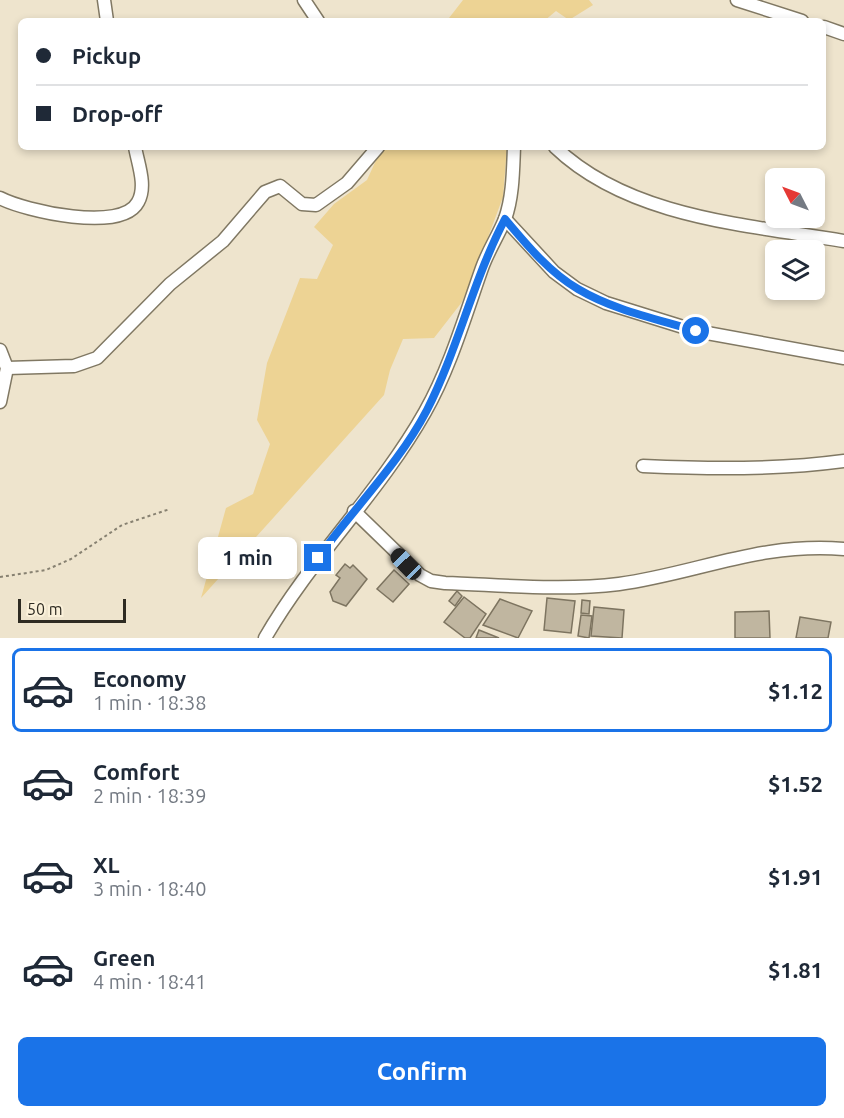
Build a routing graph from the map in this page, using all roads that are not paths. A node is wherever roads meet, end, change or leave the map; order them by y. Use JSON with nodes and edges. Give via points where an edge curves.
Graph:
{"nodes":[{"id":1,"x":104,"y":0,"type":"edge"},
{"id":2,"x":304,"y":0,"type":"edge"},
{"id":3,"x":737,"y":0,"type":"edge"},
{"id":4,"x":107,"y":18,"type":"edge"},
{"id":5,"x":316,"y":18,"type":"edge"},
{"id":6,"x":793,"y":18,"type":"edge"},
{"id":7,"x":826,"y":28,"type":"edge"},
{"id":8,"x":844,"y":34,"type":"edge"},
{"id":9,"x":135,"y":150,"type":"edge"},
{"id":10,"x":375,"y":150,"type":"edge"},
{"id":11,"x":514,"y":150,"type":"edge"},
{"id":12,"x":559,"y":150,"type":"edge"},
{"id":13,"x":0,"y":198,"type":"edge"},
{"id":14,"x":505,"y":219,"type":"junction"},
{"id":15,"x":844,"y":241,"type":"edge"},
{"id":16,"x":0,"y":350,"type":"edge"},
{"id":17,"x":844,"y":358,"type":"edge"},
{"id":18,"x":7,"y":368,"type":"junction"},
{"id":19,"x":0,"y":402,"type":"edge"},
{"id":20,"x":844,"y":461,"type":"edge"},
{"id":21,"x":643,"y":466,"type":"dead end"},
{"id":22,"x":354,"y":511,"type":"junction"},
{"id":23,"x":844,"y":549,"type":"edge"},
{"id":24,"x":266,"y":638,"type":"edge"}],
"edges":[{"from":1,"to":4,"type":"street"},
{"from":2,"to":5,"type":"street"},
{"from":3,"to":6,"type":"street"},
{"from":7,"to":8,"type":"street"},
{"from":9,"to":13,"type":"street","via":[[142,191],[138,203],[125,213],[58,216],[22,208]]},
{"from":10,"to":18,"type":"street","via":[[347,183],[316,205],[303,204],[280,186],[265,192],[223,242],[170,284],[97,358],[75,366]]},
{"from":11,"to":14,"type":"street"},
{"from":12,"to":15,"type":"street","via":[[594,176],[654,205]]},
{"from":14,"to":17,"type":"street","via":[[554,272],[606,303],[696,331]]},
{"from":14,"to":22,"type":"street","via":[[488,250],[426,411]]},
{"from":16,"to":18,"type":"street"},
{"from":18,"to":19,"type":"street"},
{"from":20,"to":21,"type":"street","via":[[792,467]]},
{"from":22,"to":23,"type":"street","via":[[420,575],[445,583],[594,586],[770,550]]},
{"from":22,"to":24,"type":"street"}]}
